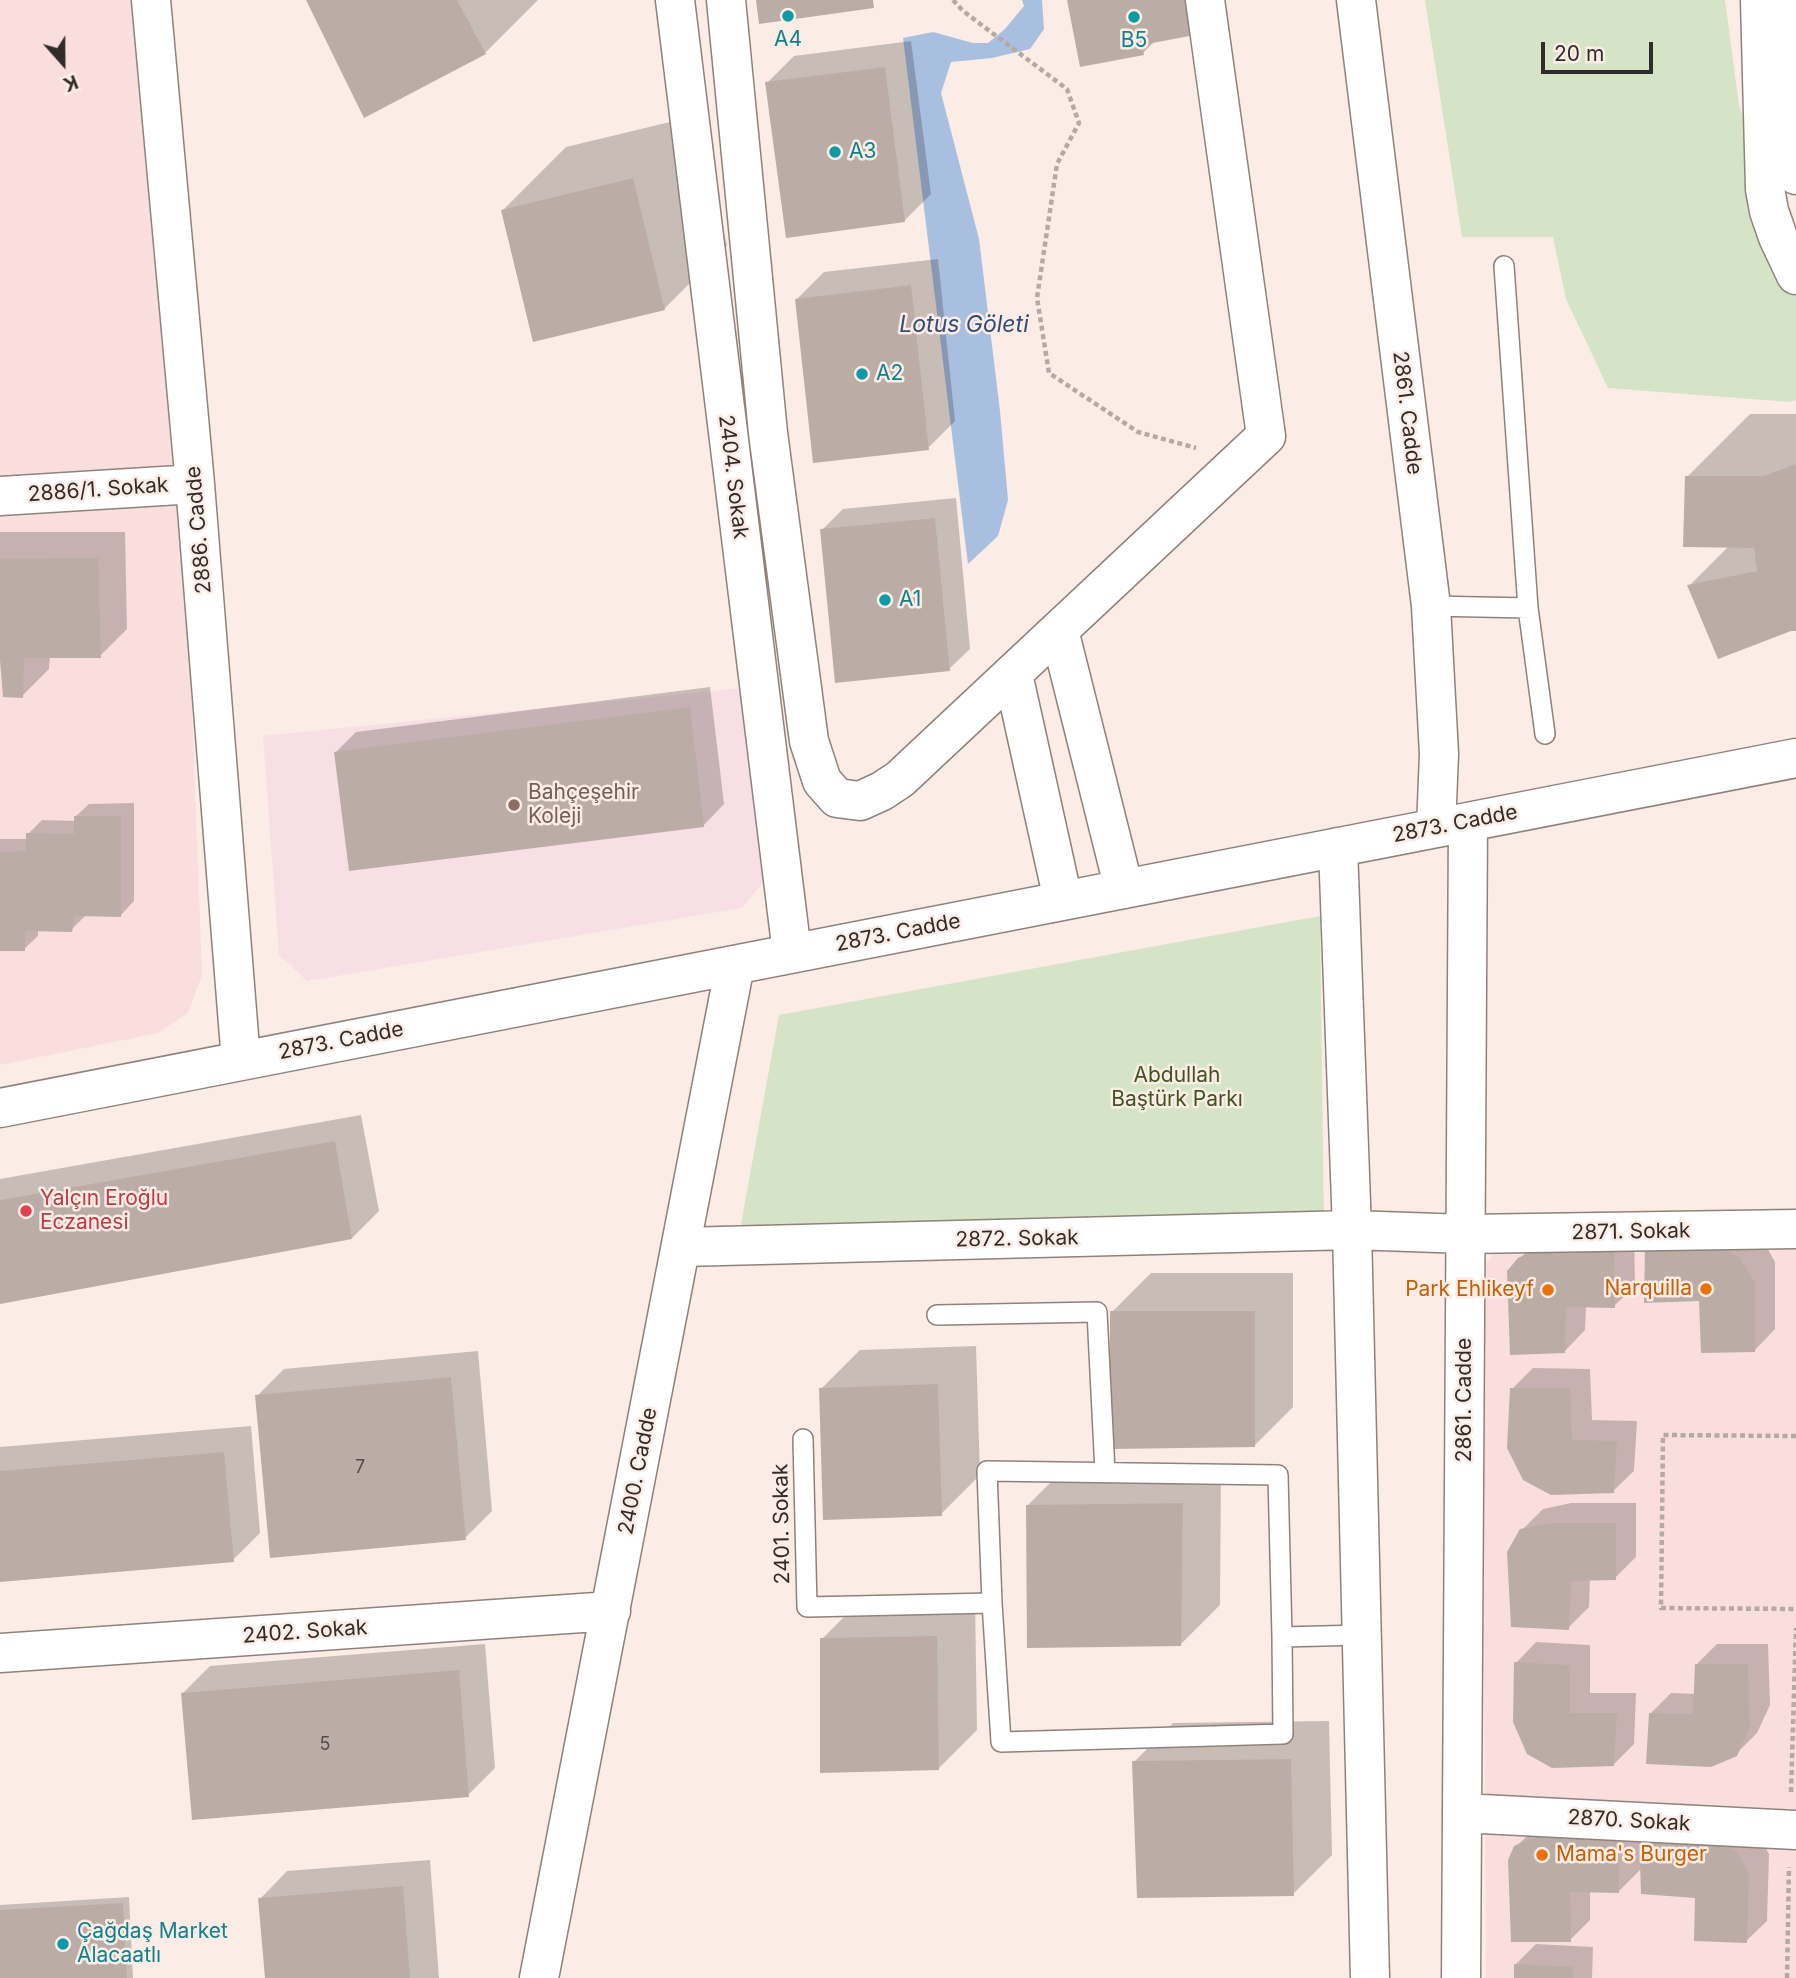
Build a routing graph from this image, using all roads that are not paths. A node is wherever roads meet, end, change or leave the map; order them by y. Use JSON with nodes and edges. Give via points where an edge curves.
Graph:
{"nodes":[{"id":1,"x":151,"y":0,"type":"edge"},
{"id":2,"x":675,"y":0,"type":"edge"},
{"id":3,"x":726,"y":0,"type":"edge"},
{"id":4,"x":1205,"y":0,"type":"edge"},
{"id":5,"x":1356,"y":0,"type":"edge"},
{"id":6,"x":1760,"y":0,"type":"edge"},
{"id":7,"x":1792,"y":0,"type":"edge"},
{"id":8,"x":1796,"y":176,"type":"edge"},
{"id":9,"x":1504,"y":266,"type":"dead end"},
{"id":10,"x":1796,"y":275,"type":"edge"},
{"id":11,"x":195,"y":484,"type":"junction"},
{"id":12,"x":0,"y":496,"type":"edge"},
{"id":13,"x":1431,"y":606,"type":"junction"},
{"id":14,"x":1528,"y":608,"type":"junction"},
{"id":15,"x":1059,"y":630,"type":"junction"},
{"id":16,"x":1013,"y":674,"type":"junction"},
{"id":17,"x":1545,"y":734,"type":"dead end"},
{"id":18,"x":1796,"y":758,"type":"edge"},
{"id":19,"x":1452,"y":825,"type":"junction"},
{"id":20,"x":1338,"y":847,"type":"junction"},
{"id":21,"x":1124,"y":888,"type":"junction"},
{"id":22,"x":1063,"y":900,"type":"junction"},
{"id":23,"x":792,"y":953,"type":"junction"},
{"id":24,"x":735,"y":965,"type":"junction"},
{"id":25,"x":241,"y":1061,"type":"junction"},
{"id":26,"x":0,"y":1108,"type":"edge"},
{"id":27,"x":1796,"y":1229,"type":"edge"},
{"id":28,"x":1352,"y":1230,"type":"junction"},
{"id":29,"x":1466,"y":1234,"type":"junction"},
{"id":30,"x":682,"y":1247,"type":"junction"},
{"id":31,"x":937,"y":1315,"type":"dead end"},
{"id":32,"x":803,"y":1438,"type":"dead end"},
{"id":33,"x":1105,"y":1472,"type":"junction"},
{"id":34,"x":992,"y":1604,"type":"junction"},
{"id":35,"x":611,"y":1611,"type":"junction"},
{"id":36,"x":1362,"y":1635,"type":"junction"},
{"id":37,"x":1282,"y":1637,"type":"junction"},
{"id":38,"x":0,"y":1653,"type":"edge"},
{"id":39,"x":1462,"y":1813,"type":"junction"},
{"id":40,"x":1796,"y":1830,"type":"edge"},
{"id":41,"x":539,"y":1978,"type":"edge"},
{"id":42,"x":1370,"y":1978,"type":"edge"},
{"id":43,"x":1461,"y":1978,"type":"edge"}],
"edges":[{"from":1,"to":11,"type":"street","name":"2886. Cadde"},
{"from":2,"to":23,"type":"street","name":"2404. Sokak"},
{"from":3,"to":16,"type":"street","via":[[768,433],[809,741],[822,781],[837,798],[860,801],[881,791],[900,779]]},
{"from":4,"to":15,"type":"street","via":[[1266,436]]},
{"from":5,"to":13,"type":"street","name":"2861. Cadde"},
{"from":6,"to":10,"type":"street","via":[[1765,188],[1778,237]]},
{"from":7,"to":8,"type":"street","via":[[1787,159]]},
{"from":9,"to":14,"type":"lane"},
{"from":11,"to":12,"type":"street","name":"2886/1. Sokak"},
{"from":11,"to":25,"type":"street","name":"2886. Cadde"},
{"from":13,"to":14,"type":"lane"},
{"from":13,"to":19,"type":"street","name":"2861. Cadde","via":[[1439,754]]},
{"from":14,"to":17,"type":"lane"},
{"from":15,"to":16,"type":"street"},
{"from":15,"to":21,"type":"street"},
{"from":16,"to":22,"type":"street"},
{"from":18,"to":19,"type":"street","name":"2873. Cadde"},
{"from":19,"to":20,"type":"street","name":"2873. Cadde"},
{"from":19,"to":29,"type":"street","name":"2861. Cadde"},
{"from":20,"to":21,"type":"street","name":"2873. Cadde"},
{"from":20,"to":28,"type":"street"},
{"from":21,"to":22,"type":"street","name":"2873. Cadde"},
{"from":22,"to":23,"type":"street","name":"2873. Cadde"},
{"from":23,"to":24,"type":"street","name":"2873. Cadde"},
{"from":24,"to":25,"type":"street","name":"2873. Cadde"},
{"from":24,"to":30,"type":"street","name":"2400. Cadde"},
{"from":25,"to":26,"type":"street","name":"2873. Cadde"},
{"from":27,"to":29,"type":"street","name":"2871. Sokak"},
{"from":28,"to":29,"type":"street","name":"2871. Sokak"},
{"from":28,"to":30,"type":"street","name":"2872. Sokak"},
{"from":28,"to":36,"type":"street"},
{"from":29,"to":39,"type":"street","name":"2861. Cadde"},
{"from":30,"to":35,"type":"street","name":"2400. Cadde"},
{"from":31,"to":33,"type":"lane","via":[[1097,1312]]},
{"from":32,"to":34,"type":"lane","name":"2401. Sokak","via":[[807,1607]]},
{"from":33,"to":34,"type":"lane","via":[[987,1471]]},
{"from":33,"to":37,"type":"lane","via":[[1278,1475]]},
{"from":34,"to":37,"type":"lane","via":[[1002,1742],[1283,1734]]},
{"from":35,"to":38,"type":"street","name":"2402. Sokak"},
{"from":35,"to":41,"type":"street","name":"2400. Cadde"},
{"from":36,"to":37,"type":"lane"},
{"from":36,"to":42,"type":"street"},
{"from":39,"to":40,"type":"street","name":"2870. Sokak"},
{"from":39,"to":43,"type":"street","name":"2861. Cadde"}]}
